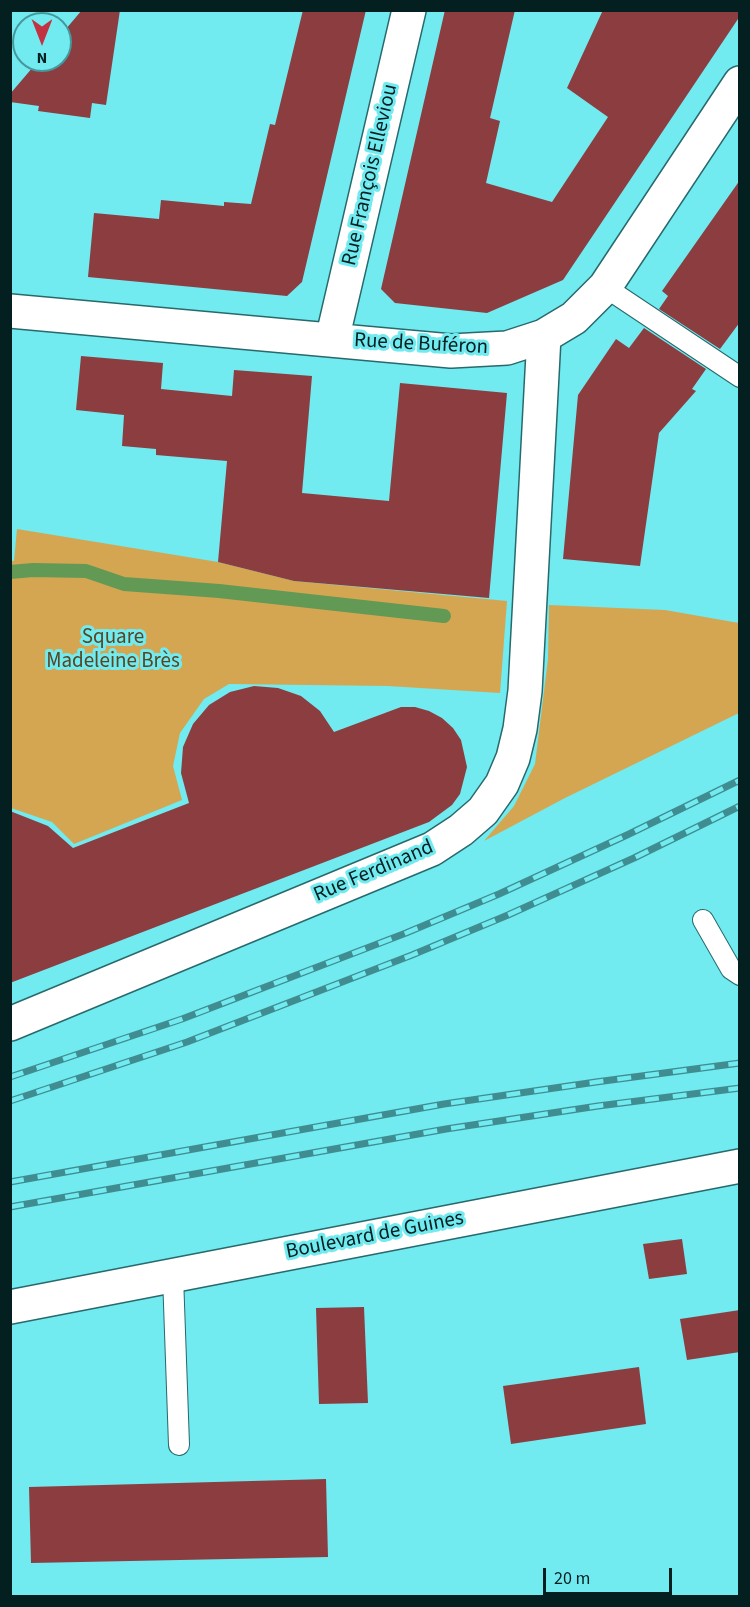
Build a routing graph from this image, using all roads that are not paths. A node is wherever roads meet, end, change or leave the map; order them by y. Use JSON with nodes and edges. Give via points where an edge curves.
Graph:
{"nodes":[{"id":1,"x":409,"y":10,"type":"edge"},
{"id":2,"x":740,"y":83,"type":"edge"},
{"id":3,"x":605,"y":287,"type":"junction"},
{"id":4,"x":10,"y":311,"type":"edge"},
{"id":5,"x":544,"y":336,"type":"junction"},
{"id":6,"x":332,"y":340,"type":"junction"},
{"id":7,"x":740,"y":377,"type":"edge"},
{"id":8,"x":703,"y":920,"type":"dead end"},
{"id":9,"x":740,"y":975,"type":"edge"},
{"id":10,"x":10,"y":1024,"type":"edge"},
{"id":11,"x":740,"y":1166,"type":"edge"},
{"id":12,"x":173,"y":1276,"type":"junction"},
{"id":13,"x":10,"y":1307,"type":"edge"},
{"id":14,"x":179,"y":1445,"type":"dead end"}],
"edges":[{"from":1,"to":6,"type":"street","name":"Rue François Elleviou"},
{"from":2,"to":3,"type":"street","name":"Rue de Buféron"},
{"from":3,"to":5,"type":"street","name":"Rue de Buféron","via":[[574,318]]},
{"from":3,"to":7,"type":"lane"},
{"from":4,"to":6,"type":"street","name":"Rue de Buféron"},
{"from":5,"to":6,"type":"street","name":"Rue de Buféron","via":[[507,348],[481,351]]},
{"from":5,"to":10,"type":"street","name":"Rue Ferdinand","via":[[525,691],[513,758],[502,784],[483,811],[432,849]]},
{"from":8,"to":9,"type":"lane","via":[[731,969]]},
{"from":11,"to":12,"type":"street","name":"Boulevard de Guines"},
{"from":12,"to":13,"type":"street","name":"Boulevard de Guines"},
{"from":12,"to":14,"type":"lane"}]}
